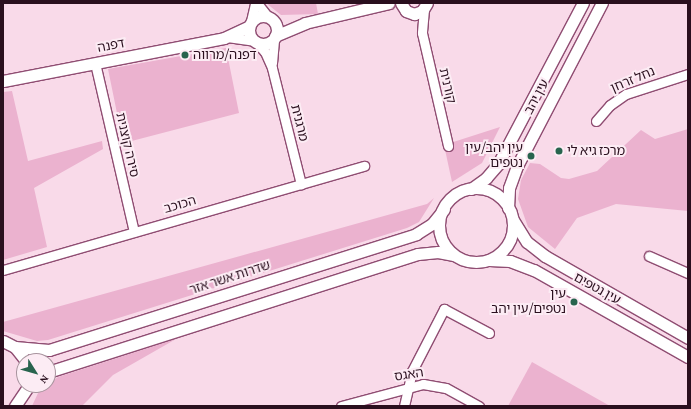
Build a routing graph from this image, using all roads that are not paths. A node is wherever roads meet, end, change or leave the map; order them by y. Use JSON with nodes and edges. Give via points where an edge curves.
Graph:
{"nodes":[{"id":1,"x":256,"y":3,"type":"edge"},
{"id":2,"x":583,"y":3,"type":"edge"},
{"id":3,"x":602,"y":3,"type":"edge"},
{"id":4,"x":384,"y":5,"type":"edge"},
{"id":5,"x":427,"y":5,"type":"edge"},
{"id":6,"x":405,"y":9,"type":"edge"},
{"id":7,"x":578,"y":9,"type":"edge"},
{"id":8,"x":270,"y":18,"type":"junction"},
{"id":9,"x":308,"y":22,"type":"junction"},
{"id":10,"x":250,"y":24,"type":"junction"},
{"id":11,"x":422,"y":33,"type":"junction"},
{"id":12,"x":275,"y":37,"type":"junction"},
{"id":13,"x":224,"y":38,"type":"junction"},
{"id":14,"x":255,"y":42,"type":"junction"},
{"id":15,"x":95,"y":63,"type":"junction"},
{"id":16,"x":272,"y":68,"type":"junction"},
{"id":17,"x":688,"y":74,"type":"edge"},
{"id":18,"x":3,"y":81,"type":"edge"},
{"id":19,"x":596,"y":121,"type":"dead end"},
{"id":20,"x":448,"y":146,"type":"dead end"},
{"id":21,"x":364,"y":166,"type":"dead end"},
{"id":22,"x":301,"y":184,"type":"junction"},
{"id":23,"x":469,"y":190,"type":"junction"},
{"id":24,"x":508,"y":208,"type":"junction"},
{"id":25,"x":444,"y":209,"type":"junction"},
{"id":26,"x":512,"y":220,"type":"junction"},
{"id":27,"x":134,"y":232,"type":"junction"},
{"id":28,"x":454,"y":255,"type":"junction"},
{"id":29,"x":649,"y":256,"type":"dead end"},
{"id":30,"x":487,"y":260,"type":"junction"},
{"id":31,"x":3,"y":270,"type":"edge"},
{"id":32,"x":688,"y":273,"type":"edge"},
{"id":33,"x":489,"y":333,"type":"dead end"},
{"id":34,"x":688,"y":338,"type":"edge"},
{"id":35,"x":3,"y":341,"type":"edge"},
{"id":36,"x":15,"y":347,"type":"junction"},
{"id":37,"x":20,"y":353,"type":"edge"},
{"id":38,"x":688,"y":357,"type":"edge"},
{"id":39,"x":56,"y":369,"type":"edge"},
{"id":40,"x":408,"y":386,"type":"junction"},
{"id":41,"x":25,"y":393,"type":"edge"},
{"id":42,"x":20,"y":404,"type":"edge"},
{"id":43,"x":341,"y":406,"type":"edge"},
{"id":44,"x":404,"y":406,"type":"edge"},
{"id":45,"x":479,"y":406,"type":"edge"}],
"edges":[{"from":1,"to":8,"type":"street"},
{"from":1,"to":10,"type":"street"},
{"from":2,"to":7,"type":"street","name":"עין יהב"},
{"from":3,"to":24,"type":"street","name":"עין יהב","via":[[517,166],[509,188]]},
{"from":4,"to":6,"type":"street"},
{"from":4,"to":9,"type":"street"},
{"from":5,"to":6,"type":"street"},
{"from":5,"to":11,"type":"street","name":"קורנית"},
{"from":6,"to":11,"type":"street","name":"קורנית"},
{"from":7,"to":23,"type":"street","name":"עין יהב","via":[[498,164],[486,178]]},
{"from":8,"to":9,"type":"street","via":[[289,23]]},
{"from":8,"to":10,"type":"street","via":[[258,16]]},
{"from":8,"to":12,"type":"street","via":[[277,28]]},
{"from":9,"to":12,"type":"street"},
{"from":10,"to":13,"type":"street","name":"דפנה"},
{"from":10,"to":14,"type":"street"},
{"from":11,"to":20,"type":"street","name":"קורנית"},
{"from":12,"to":14,"type":"street","via":[[264,44]]},
{"from":12,"to":16,"type":"street","name":"מרגנית"},
{"from":13,"to":14,"type":"street","name":"דפנה"},
{"from":13,"to":15,"type":"street","name":"דפנה"},
{"from":14,"to":16,"type":"street","name":"מרגנית","via":[[265,52]]},
{"from":15,"to":18,"type":"street","name":"דפנה"},
{"from":15,"to":27,"type":"street","name":"סירה קוצנית"},
{"from":16,"to":22,"type":"street","name":"מרגנית"},
{"from":17,"to":19,"type":"street","name":"נחל זרחן","via":[[626,94],[610,105]]},
{"from":21,"to":22,"type":"street","name":"הכוכב"},
{"from":22,"to":27,"type":"street","name":"הכוכב"},
{"from":23,"to":24,"type":"street","via":[[493,193]]},
{"from":23,"to":25,"type":"street","via":[[456,195]]},
{"from":24,"to":26,"type":"street"},
{"from":25,"to":28,"type":"street","via":[[440,219],[441,236]]},
{"from":25,"to":36,"type":"street","name":"שדרות אשר אזר","via":[[430,227],[412,236],[49,350]]},
{"from":26,"to":30,"type":"street","via":[[511,237],[505,248]]},
{"from":26,"to":34,"type":"street","name":"עין נטפים","via":[[527,242],[545,256]]},
{"from":27,"to":31,"type":"street","name":"הכוכב"},
{"from":28,"to":30,"type":"street","via":[[470,262]]},
{"from":28,"to":39,"type":"street","via":[[438,252],[418,254]]},
{"from":29,"to":32,"type":"street"},
{"from":30,"to":38,"type":"street","name":"עין נטפים","via":[[504,260],[528,267]]},
{"from":33,"to":40,"type":"street","via":[[444,309],[412,371]]},
{"from":35,"to":36,"type":"street"},
{"from":36,"to":37,"type":"street"},
{"from":40,"to":43,"type":"street","name":"האגס"},
{"from":40,"to":44,"type":"street"},
{"from":40,"to":45,"type":"street","name":"האגס","via":[[442,387]]},
{"from":41,"to":42,"type":"street"}]}
